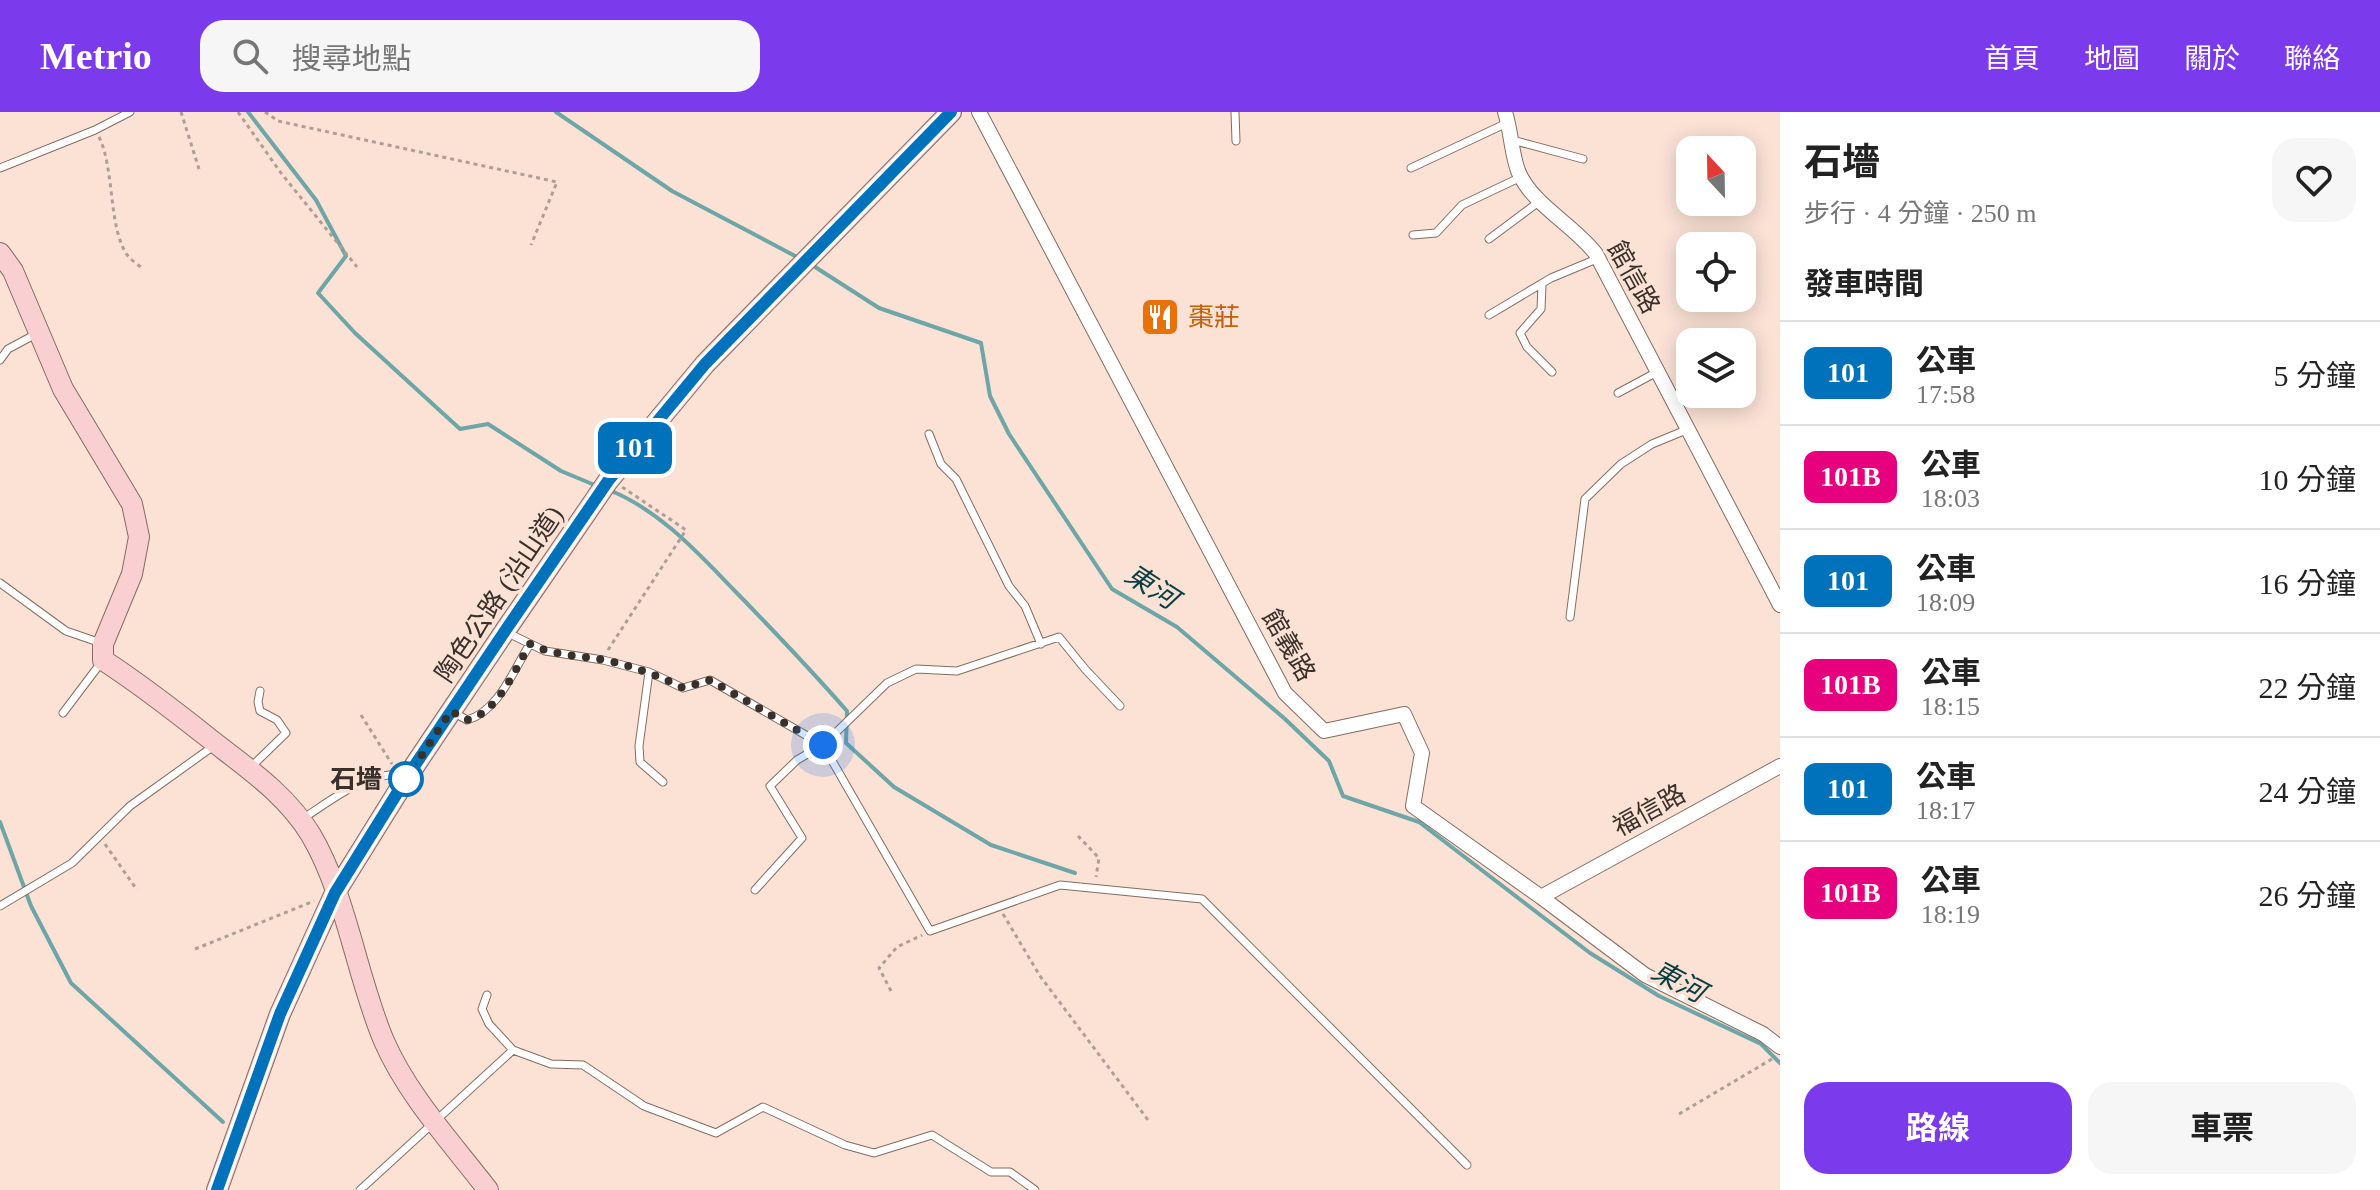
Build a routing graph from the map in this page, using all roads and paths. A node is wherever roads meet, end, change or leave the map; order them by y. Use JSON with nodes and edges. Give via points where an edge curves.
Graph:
{"nodes":[{"id":1,"x":130,"y":112,"type":"edge"},
{"id":2,"x":181,"y":112,"type":"edge"},
{"id":3,"x":238,"y":112,"type":"edge"},
{"id":4,"x":265,"y":112,"type":"edge"},
{"id":5,"x":951,"y":112,"type":"edge"},
{"id":6,"x":997,"y":112,"type":"edge"},
{"id":7,"x":1235,"y":112,"type":"edge"},
{"id":8,"x":980,"y":116,"type":"edge"},
{"id":9,"x":1506,"y":117,"type":"edge"},
{"id":10,"x":95,"y":130,"type":"junction"},
{"id":11,"x":1512,"y":140,"type":"junction"},
{"id":12,"x":1236,"y":141,"type":"dead end"},
{"id":13,"x":1583,"y":159,"type":"dead end"},
{"id":14,"x":0,"y":168,"type":"edge"},
{"id":15,"x":1411,"y":168,"type":"dead end"},
{"id":16,"x":199,"y":169,"type":"dead end"},
{"id":17,"x":1521,"y":177,"type":"junction"},
{"id":18,"x":1540,"y":201,"type":"junction"},
{"id":19,"x":1413,"y":235,"type":"dead end"},
{"id":20,"x":1489,"y":239,"type":"dead end"},
{"id":21,"x":531,"y":245,"type":"dead end"},
{"id":22,"x":0,"y":253,"type":"edge"},
{"id":23,"x":1599,"y":258,"type":"junction"},
{"id":24,"x":357,"y":267,"type":"dead end"},
{"id":25,"x":143,"y":269,"type":"dead end"},
{"id":26,"x":1542,"y":285,"type":"junction"},
{"id":27,"x":1489,"y":315,"type":"dead end"},
{"id":28,"x":39,"y":332,"type":"junction"},
{"id":29,"x":0,"y":360,"type":"edge"},
{"id":30,"x":1552,"y":372,"type":"dead end"},
{"id":31,"x":1657,"y":372,"type":"junction"},
{"id":32,"x":1618,"y":393,"type":"dead end"},
{"id":33,"x":1686,"y":430,"type":"junction"},
{"id":34,"x":929,"y":434,"type":"dead end"},
{"id":35,"x":611,"y":476,"type":"junction"},
{"id":36,"x":1774,"y":578,"type":"edge"},
{"id":37,"x":0,"y":583,"type":"edge"},
{"id":38,"x":1780,"y":605,"type":"edge"},
{"id":39,"x":1570,"y":617,"type":"dead end"},
{"id":40,"x":505,"y":631,"type":"junction"},
{"id":41,"x":530,"y":644,"type":"junction"},
{"id":42,"x":1041,"y":644,"type":"junction"},
{"id":43,"x":103,"y":652,"type":"junction"},
{"id":44,"x":603,"y":660,"type":"junction"},
{"id":45,"x":649,"y":672,"type":"junction"},
{"id":46,"x":260,"y":691,"type":"dead end"},
{"id":47,"x":1120,"y":706,"type":"dead end"},
{"id":48,"x":451,"y":711,"type":"junction"},
{"id":49,"x":63,"y":713,"type":"dead end"},
{"id":50,"x":361,"y":715,"type":"dead end"},
{"id":51,"x":216,"y":744,"type":"junction"},
{"id":52,"x":823,"y":745,"type":"junction"},
{"id":53,"x":1780,"y":766,"type":"edge"},
{"id":54,"x":249,"y":769,"type":"junction"},
{"id":55,"x":409,"y":774,"type":"junction"},
{"id":56,"x":663,"y":782,"type":"dead end"},
{"id":57,"x":300,"y":820,"type":"junction"},
{"id":58,"x":101,"y":835,"type":"junction"},
{"id":59,"x":1078,"y":836,"type":"dead end"},
{"id":60,"x":1095,"y":888,"type":"junction"},
{"id":61,"x":137,"y":890,"type":"dead end"},
{"id":62,"x":755,"y":890,"type":"dead end"},
{"id":63,"x":335,"y":893,"type":"junction"},
{"id":64,"x":1541,"y":897,"type":"junction"},
{"id":65,"x":0,"y":906,"type":"edge"},
{"id":66,"x":999,"y":907,"type":"junction"},
{"id":67,"x":930,"y":931,"type":"junction"},
{"id":68,"x":195,"y":949,"type":"dead end"},
{"id":69,"x":891,"y":991,"type":"dead end"},
{"id":70,"x":487,"y":995,"type":"dead end"},
{"id":71,"x":1780,"y":1047,"type":"edge"},
{"id":72,"x":513,"y":1050,"type":"junction"},
{"id":73,"x":1780,"y":1054,"type":"edge"},
{"id":74,"x":1679,"y":1114,"type":"dead end"},
{"id":75,"x":435,"y":1120,"type":"junction"},
{"id":76,"x":1148,"y":1120,"type":"dead end"},
{"id":77,"x":1467,"y":1165,"type":"dead end"},
{"id":78,"x":217,"y":1190,"type":"edge"},
{"id":79,"x":360,"y":1190,"type":"edge"},
{"id":80,"x":488,"y":1190,"type":"edge"},
{"id":81,"x":1035,"y":1190,"type":"edge"}],
"edges":[{"from":1,"to":10,"type":"lane"},
{"from":2,"to":16,"type":"path"},
{"from":3,"to":24,"type":"path"},
{"from":4,"to":21,"type":"path","via":[[278,121],[557,182]]},
{"from":5,"to":35,"type":"main road","name":"陶色公路 (沿山道)","via":[[705,364]]},
{"from":6,"to":8,"type":"street"},
{"from":7,"to":12,"type":"lane"},
{"from":8,"to":64,"type":"street","name":"館義路","via":[[1285,693],[1324,731],[1404,714],[1422,753],[1413,806]]},
{"from":9,"to":11,"type":"street","name":"館信路"},
{"from":9,"to":15,"type":"lane"},
{"from":10,"to":14,"type":"lane"},
{"from":10,"to":25,"type":"path","via":[[105,151],[123,244]]},
{"from":11,"to":13,"type":"lane"},
{"from":11,"to":17,"type":"street","name":"館信路"},
{"from":17,"to":18,"type":"street","name":"館信路"},
{"from":17,"to":19,"type":"lane","via":[[1462,205],[1436,233]]},
{"from":18,"to":20,"type":"lane"},
{"from":18,"to":23,"type":"street","name":"館信路"},
{"from":22,"to":28,"type":"main road"},
{"from":23,"to":26,"type":"lane"},
{"from":23,"to":31,"type":"street","name":"館信路"},
{"from":26,"to":27,"type":"lane"},
{"from":26,"to":30,"type":"lane","via":[[1541,309],[1520,333]]},
{"from":28,"to":29,"type":"lane","via":[[8,349]]},
{"from":28,"to":43,"type":"main road","via":[[63,389],[132,504],[139,537],[132,574]]},
{"from":31,"to":32,"type":"lane"},
{"from":31,"to":33,"type":"street","name":"館信路"},
{"from":33,"to":36,"type":"street","name":"館信路"},
{"from":33,"to":39,"type":"lane","via":[[1621,464],[1585,499]]},
{"from":34,"to":42,"type":"lane"},
{"from":35,"to":40,"type":"main road","name":"陶色公路 (沿山道)"},
{"from":35,"to":44,"type":"path","via":[[686,530]]},
{"from":36,"to":38,"type":"street","name":"館信路"},
{"from":37,"to":43,"type":"lane"},
{"from":40,"to":41,"type":"lane"},
{"from":40,"to":48,"type":"main road","name":"陶色公路 (沿山道)"},
{"from":41,"to":44,"type":"lane"},
{"from":41,"to":48,"type":"lane","via":[[495,701],[467,720]]},
{"from":42,"to":47,"type":"lane","via":[[1059,637]]},
{"from":42,"to":52,"type":"lane","via":[[957,671],[916,669],[887,683]]},
{"from":43,"to":49,"type":"lane"},
{"from":43,"to":51,"type":"main road"},
{"from":44,"to":45,"type":"lane"},
{"from":45,"to":52,"type":"lane","via":[[683,688],[710,680]]},
{"from":45,"to":56,"type":"lane","via":[[640,762]]},
{"from":46,"to":54,"type":"lane","via":[[260,711],[277,720],[286,733]]},
{"from":48,"to":55,"type":"main road","name":"陶色公路 (沿山道)"},
{"from":50,"to":55,"type":"path","via":[[394,766]]},
{"from":51,"to":54,"type":"main road"},
{"from":51,"to":58,"type":"lane","via":[[130,806]]},
{"from":52,"to":62,"type":"lane","via":[[797,760],[770,786],[802,838]]},
{"from":52,"to":67,"type":"lane"},
{"from":53,"to":64,"type":"street","name":"福信路"},
{"from":54,"to":57,"type":"main road"},
{"from":55,"to":57,"type":"lane","via":[[365,779]]},
{"from":55,"to":63,"type":"main road","name":"陶色公路 (沿山道)"},
{"from":57,"to":63,"type":"main road"},
{"from":58,"to":61,"type":"path"},
{"from":58,"to":65,"type":"lane","via":[[72,863]]},
{"from":59,"to":60,"type":"path","via":[[1099,858]]},
{"from":60,"to":66,"type":"lane","via":[[1060,885]]},
{"from":60,"to":77,"type":"lane","via":[[1202,899]]},
{"from":63,"to":68,"type":"path"},
{"from":63,"to":75,"type":"main road","via":[[384,1040],[404,1080]]},
{"from":63,"to":78,"type":"main road","name":"陶色公路 (沿山道)","via":[[280,1014]]},
{"from":64,"to":71,"type":"street","name":"館義路","via":[[1645,975]]},
{"from":66,"to":67,"type":"lane"},
{"from":66,"to":76,"type":"path","via":[[1040,976]]},
{"from":67,"to":69,"type":"path","via":[[897,947],[879,968]]},
{"from":70,"to":72,"type":"lane","via":[[482,1009],[489,1024]]},
{"from":72,"to":75,"type":"lane"},
{"from":72,"to":81,"type":"lane","via":[[551,1064],[583,1065],[644,1106],[716,1133],[763,1107],[874,1153],[932,1135],[991,1172],[1010,1172]]},
{"from":73,"to":74,"type":"path"},
{"from":75,"to":79,"type":"lane"},
{"from":75,"to":80,"type":"main road"}]}
